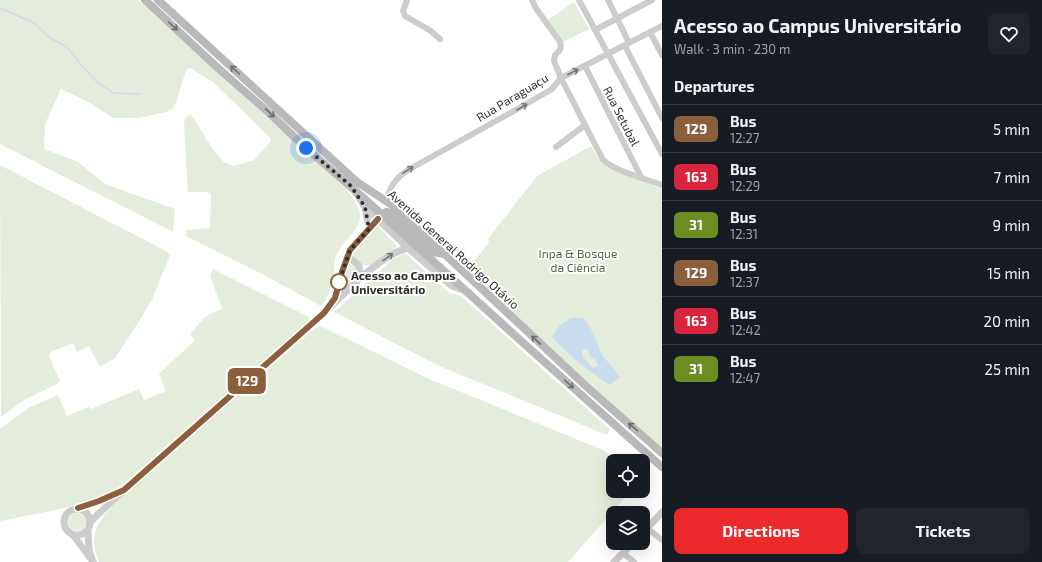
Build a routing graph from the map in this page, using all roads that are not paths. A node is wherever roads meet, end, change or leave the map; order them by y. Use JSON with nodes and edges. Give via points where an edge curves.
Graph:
{"nodes":[{"id":1,"x":144,"y":0,"type":"edge"},
{"id":2,"x":158,"y":0,"type":"edge"},
{"id":3,"x":407,"y":0,"type":"edge"},
{"id":4,"x":532,"y":0,"type":"edge"},
{"id":5,"x":579,"y":0,"type":"edge"},
{"id":6,"x":608,"y":0,"type":"edge"},
{"id":7,"x":652,"y":0,"type":"edge"},
{"id":8,"x":618,"y":19,"type":"junction"},
{"id":9,"x":662,"y":26,"type":"edge"},
{"id":10,"x":596,"y":30,"type":"junction"},
{"id":11,"x":650,"y":32,"type":"junction"},
{"id":12,"x":440,"y":39,"type":"dead end"},
{"id":13,"x":627,"y":44,"type":"junction"},
{"id":14,"x":609,"y":54,"type":"junction"},
{"id":15,"x":662,"y":55,"type":"edge"},
{"id":16,"x":585,"y":66,"type":"junction"},
{"id":17,"x":561,"y":78,"type":"junction"},
{"id":18,"x":662,"y":118,"type":"edge"},
{"id":19,"x":585,"y":125,"type":"junction"},
{"id":20,"x":556,"y":147,"type":"dead end"},
{"id":21,"x":662,"y":154,"type":"edge"},
{"id":22,"x":641,"y":177,"type":"junction"},
{"id":23,"x":662,"y":185,"type":"edge"},
{"id":24,"x":351,"y":186,"type":"junction"},
{"id":25,"x":386,"y":201,"type":"junction"},
{"id":26,"x":365,"y":207,"type":"junction"},
{"id":27,"x":380,"y":217,"type":"junction"},
{"id":28,"x":369,"y":229,"type":"junction"},
{"id":29,"x":408,"y":248,"type":"junction"},
{"id":30,"x":445,"y":255,"type":"junction"},
{"id":31,"x":348,"y":256,"type":"junction"},
{"id":32,"x":359,"y":266,"type":"junction"},
{"id":33,"x":371,"y":270,"type":"junction"},
{"id":34,"x":361,"y":278,"type":"junction"},
{"id":35,"x":468,"y":292,"type":"junction"},
{"id":36,"x":324,"y":313,"type":"junction"},
{"id":37,"x":662,"y":453,"type":"edge"},
{"id":38,"x":662,"y":467,"type":"edge"},
{"id":39,"x":124,"y":490,"type":"junction"},
{"id":40,"x":78,"y":508,"type":"junction"},
{"id":41,"x":662,"y":512,"type":"edge"},
{"id":42,"x":90,"y":522,"type":"junction"},
{"id":43,"x":650,"y":525,"type":"edge"},
{"id":44,"x":88,"y":530,"type":"junction"},
{"id":45,"x":650,"y":534,"type":"edge"},
{"id":46,"x":73,"y":535,"type":"junction"},
{"id":47,"x":662,"y":540,"type":"edge"},
{"id":48,"x":626,"y":550,"type":"edge"},
{"id":49,"x":623,"y":553,"type":"junction"},
{"id":50,"x":92,"y":561,"type":"edge"},
{"id":51,"x":614,"y":562,"type":"edge"},
{"id":52,"x":634,"y":562,"type":"edge"}],
"edges":[{"from":1,"to":24,"type":"main road","name":"Avenida General Rodrigo Otávio","one_way":true},
{"from":25,"to":2,"type":"main road","name":"Avenida General Rodrigo Otávio","one_way":true,"via":[[357,182]]},
{"from":3,"to":12,"type":"street","via":[[404,15]]},
{"from":4,"to":17,"type":"street","via":[[562,47],[553,59]]},
{"from":5,"to":10,"type":"street"},
{"from":6,"to":8,"type":"street"},
{"from":7,"to":8,"type":"street"},
{"from":8,"to":10,"type":"street"},
{"from":8,"to":13,"type":"street"},
{"from":9,"to":11,"type":"street","name":"Rua Paraguaçu"},
{"from":10,"to":14,"type":"street"},
{"from":11,"to":13,"type":"street","name":"Rua Paraguaçu"},
{"from":11,"to":15,"type":"street"},
{"from":13,"to":14,"type":"street","name":"Rua Paraguaçu"},
{"from":13,"to":18,"type":"street"},
{"from":14,"to":16,"type":"street","name":"Rua Paraguaçu"},
{"from":14,"to":21,"type":"street"},
{"from":17,"to":16,"type":"street","name":"Rua Paraguaçu","one_way":true},
{"from":16,"to":22,"type":"street","name":"Rua Setubal"},
{"from":17,"to":19,"type":"street"},
{"from":25,"to":17,"type":"street","name":"Rua Paraguaçu","one_way":true,"via":[[391,186],[401,175],[521,108],[552,88]]},
{"from":19,"to":20,"type":"street"},
{"from":19,"to":22,"type":"street","via":[[608,164]]},
{"from":22,"to":23,"type":"street"},
{"from":24,"to":26,"type":"street","name":"Avenida General Rodrigo Otávio"},
{"from":24,"to":27,"type":"main road","name":"Avenida General Rodrigo Otávio"},
{"from":25,"to":30,"type":"main road","name":"Avenida General Rodrigo Otávio"},
{"from":26,"to":27,"type":"street","name":"Avenida General Rodrigo Otávio"},
{"from":26,"to":28,"type":"street"},
{"from":27,"to":28,"type":"street"},
{"from":27,"to":29,"type":"street","name":"Avenida General Rodrigo Otávio"},
{"from":27,"to":30,"type":"main road","via":[[386,212],[391,213],[430,249]]},
{"from":27,"to":35,"type":"main road","name":"Avenida General Rodrigo Otávio"},
{"from":28,"to":31,"type":"street","via":[[354,245]]},
{"from":33,"to":29,"type":"street","one_way":true,"via":[[394,253]]},
{"from":29,"to":35,"type":"street","name":"Avenida General Rodrigo Otávio","via":[[452,286]]},
{"from":37,"to":30,"type":"main road","name":"Avenida General Rodrigo Otávio","one_way":true},
{"from":31,"to":32,"type":"street"},
{"from":31,"to":36,"type":"street","via":[[335,298]]},
{"from":32,"to":33,"type":"street"},
{"from":32,"to":34,"type":"street"},
{"from":33,"to":34,"type":"street"},
{"from":34,"to":36,"type":"street"},
{"from":35,"to":38,"type":"main road","name":"Avenida General Rodrigo Otávio","one_way":true},
{"from":36,"to":39,"type":"street"},
{"from":39,"to":40,"type":"street"},
{"from":39,"to":42,"type":"street"},
{"from":40,"to":42,"type":"street","via":[[86,511]]},
{"from":40,"to":46,"type":"street","via":[[66,513],[63,521],[67,531]]},
{"from":41,"to":43,"type":"street"},
{"from":42,"to":44,"type":"street"},
{"from":44,"to":46,"type":"street"},
{"from":44,"to":50,"type":"street"},
{"from":45,"to":47,"type":"street"},
{"from":46,"to":50,"type":"street"},
{"from":48,"to":49,"type":"street"},
{"from":49,"to":51,"type":"street"},
{"from":49,"to":52,"type":"street"}]}
